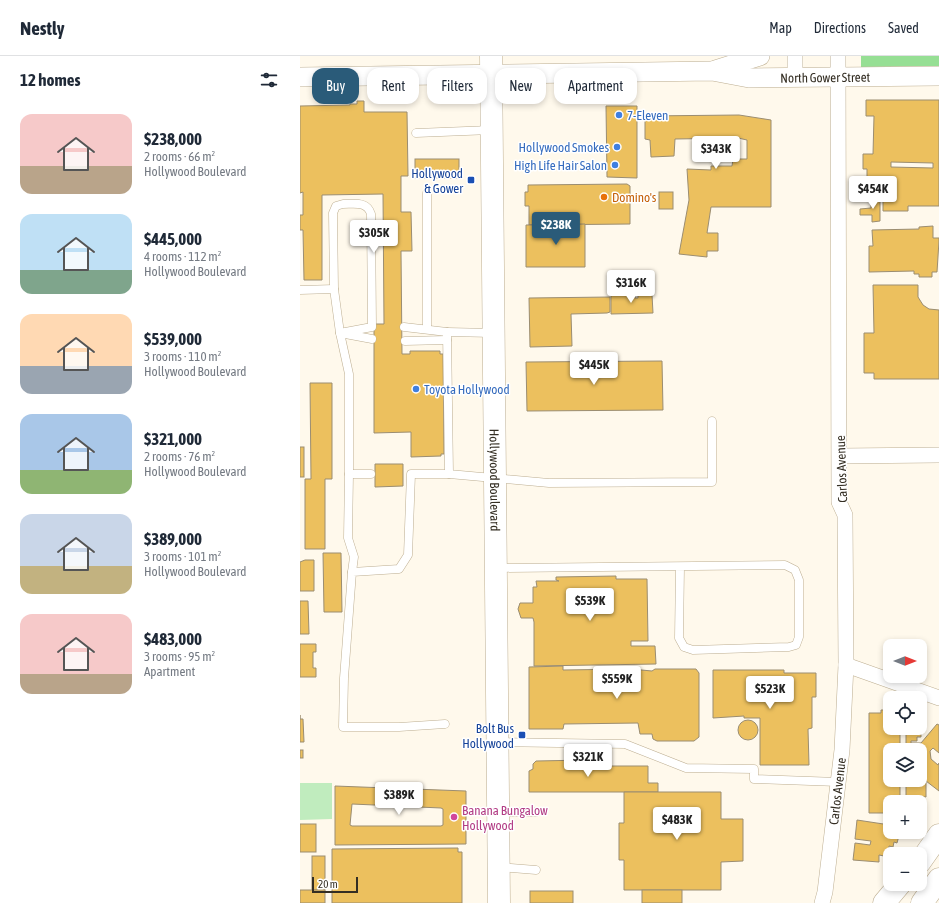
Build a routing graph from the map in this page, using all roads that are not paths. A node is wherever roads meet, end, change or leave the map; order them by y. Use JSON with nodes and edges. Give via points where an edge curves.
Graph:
{"nodes":[{"id":1,"x":760,"y":56,"type":"edge"},
{"id":2,"x":795,"y":56,"type":"edge"},
{"id":3,"x":838,"y":56,"type":"edge"},
{"id":4,"x":491,"y":65,"type":"edge"},
{"id":5,"x":712,"y":71,"type":"junction"},
{"id":6,"x":939,"y":76,"type":"edge"},
{"id":7,"x":300,"y":77,"type":"edge"},
{"id":8,"x":795,"y":77,"type":"junction"},
{"id":9,"x":838,"y":77,"type":"junction"},
{"id":10,"x":492,"y":130,"type":"junction"},
{"id":11,"x":416,"y":133,"type":"dead end"},
{"id":12,"x":427,"y":193,"type":"dead end"},
{"id":13,"x":300,"y":290,"type":"edge"},
{"id":14,"x":334,"y":290,"type":"junction"},
{"id":15,"x":404,"y":327,"type":"dead end"},
{"id":16,"x":427,"y":329,"type":"junction"},
{"id":17,"x":494,"y":333,"type":"junction"},
{"id":18,"x":340,"y":334,"type":"junction"},
{"id":19,"x":447,"y":336,"type":"junction"},
{"id":20,"x":372,"y":339,"type":"dead end"},
{"id":21,"x":405,"y":341,"type":"dead end"},
{"id":22,"x":712,"y":422,"type":"dead end"},
{"id":23,"x":939,"y":455,"type":"edge"},
{"id":24,"x":840,"y":456,"type":"junction"},
{"id":25,"x":349,"y":474,"type":"junction"},
{"id":26,"x":370,"y":474,"type":"dead end"},
{"id":27,"x":449,"y":474,"type":"junction"},
{"id":28,"x":495,"y":477,"type":"junction"},
{"id":29,"x":680,"y":567,"type":"junction"},
{"id":30,"x":496,"y":568,"type":"junction"},
{"id":31,"x":352,"y":572,"type":"junction"},
{"id":32,"x":846,"y":665,"type":"junction"},
{"id":33,"x":939,"y":698,"type":"edge"},
{"id":34,"x":445,"y":724,"type":"dead end"},
{"id":35,"x":497,"y":742,"type":"junction"},
{"id":36,"x":838,"y":782,"type":"junction"},
{"id":37,"x":498,"y":812,"type":"junction"},
{"id":38,"x":536,"y":812,"type":"dead end"},
{"id":39,"x":939,"y":835,"type":"edge"},
{"id":40,"x":927,"y":852,"type":"edge"},
{"id":41,"x":498,"y":867,"type":"junction"},
{"id":42,"x":536,"y":870,"type":"dead end"},
{"id":43,"x":939,"y":879,"type":"edge"},
{"id":44,"x":894,"y":891,"type":"edge"},
{"id":45,"x":499,"y":903,"type":"edge"},
{"id":46,"x":822,"y":903,"type":"edge"},
{"id":47,"x":884,"y":903,"type":"edge"},
{"id":48,"x":922,"y":903,"type":"edge"}],
"edges":[{"from":1,"to":5,"type":"street","name":"North Gower Street"},
{"from":2,"to":8,"type":"street"},
{"from":3,"to":9,"type":"street","name":"Carlos Avenue"},
{"from":4,"to":5,"type":"street","name":"North Gower Street"},
{"from":4,"to":7,"type":"street","name":"North Gower Street"},
{"from":4,"to":10,"type":"main road","name":"Hollywood Boulevard"},
{"from":5,"to":8,"type":"street","name":"North Gower Street","via":[[749,78]]},
{"from":6,"to":9,"type":"street","name":"North Gower Street"},
{"from":8,"to":9,"type":"street","name":"North Gower Street"},
{"from":9,"to":24,"type":"street","name":"Carlos Avenue"},
{"from":10,"to":11,"type":"lane"},
{"from":10,"to":17,"type":"main road","name":"Hollywood Boulevard"},
{"from":12,"to":16,"type":"lane"},
{"from":13,"to":14,"type":"lane"},
{"from":14,"to":18,"type":"lane"},
{"from":14,"to":18,"type":"lane","via":[[332,213],[336,206],[343,204],[364,204],[371,214],[372,327]]},
{"from":15,"to":16,"type":"lane"},
{"from":16,"to":19,"type":"lane"},
{"from":17,"to":19,"type":"lane"},
{"from":17,"to":28,"type":"main road","name":"Hollywood Boulevard"},
{"from":18,"to":20,"type":"lane"},
{"from":18,"to":25,"type":"lane","via":[[349,374]]},
{"from":19,"to":21,"type":"lane"},
{"from":19,"to":27,"type":"lane"},
{"from":22,"to":28,"type":"lane","via":[[712,482],[549,483]]},
{"from":23,"to":24,"type":"street"},
{"from":24,"to":32,"type":"street","name":"Carlos Avenue","via":[[839,502],[845,515]]},
{"from":25,"to":26,"type":"lane"},
{"from":25,"to":31,"type":"lane","via":[[348,538],[354,557]]},
{"from":27,"to":28,"type":"lane"},
{"from":27,"to":31,"type":"lane","via":[[411,474],[408,555],[399,569]]},
{"from":28,"to":30,"type":"main road","name":"Hollywood Boulevard"},
{"from":29,"to":29,"type":"lane","via":[[679,638],[684,647],[693,650],[796,645],[799,637],[799,580],[795,570],[785,565]]},
{"from":29,"to":30,"type":"lane"},
{"from":30,"to":35,"type":"main road","name":"Hollywood Boulevard"},
{"from":31,"to":34,"type":"lane","via":[[343,727]]},
{"from":32,"to":33,"type":"street"},
{"from":32,"to":36,"type":"street","name":"Carlos Avenue"},
{"from":35,"to":36,"type":"lane","via":[[625,744],[686,768],[754,769],[754,779]]},
{"from":35,"to":37,"type":"main road","name":"Hollywood Boulevard"},
{"from":36,"to":46,"type":"street","name":"Carlos Avenue"},
{"from":37,"to":38,"type":"lane"},
{"from":37,"to":41,"type":"main road","name":"Hollywood Boulevard"},
{"from":39,"to":40,"type":"main road"},
{"from":41,"to":42,"type":"lane"},
{"from":41,"to":45,"type":"main road","name":"Hollywood Boulevard"},
{"from":43,"to":48,"type":"main road"},
{"from":44,"to":47,"type":"main road"}]}
